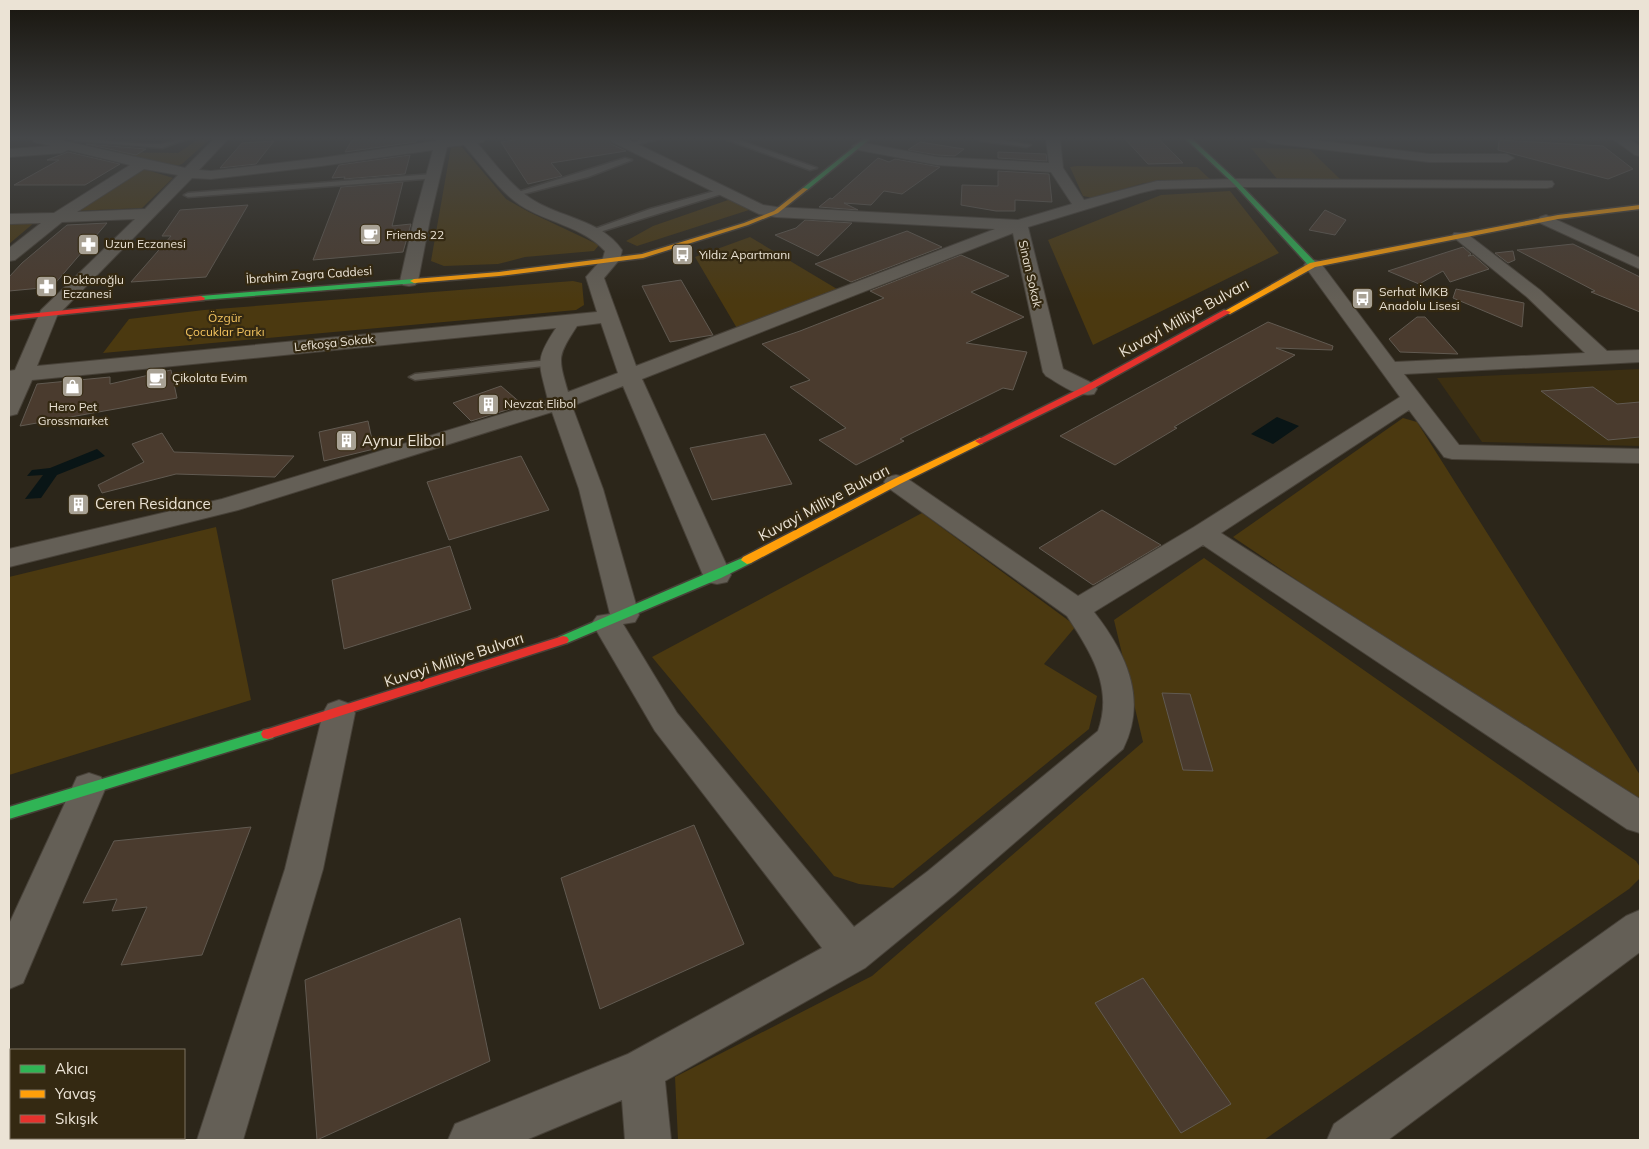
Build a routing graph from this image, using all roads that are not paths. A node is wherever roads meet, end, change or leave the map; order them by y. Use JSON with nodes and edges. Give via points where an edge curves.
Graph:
{"nodes":[{"id":1,"x":97,"y":193,"type":"edge"},
{"id":2,"x":170,"y":193,"type":"edge"},
{"id":3,"x":207,"y":193,"type":"edge"},
{"id":4,"x":429,"y":193,"type":"edge"},
{"id":5,"x":521,"y":193,"type":"edge"},
{"id":6,"x":717,"y":193,"type":"edge"},
{"id":7,"x":725,"y":193,"type":"edge"},
{"id":8,"x":781,"y":193,"type":"edge"},
{"id":9,"x":798,"y":193,"type":"edge"},
{"id":10,"x":1072,"y":193,"type":"edge"},
{"id":11,"x":1122,"y":193,"type":"edge"},
{"id":12,"x":1245,"y":193,"type":"edge"},
{"id":13,"x":1533,"y":193,"type":"edge"},
{"id":14,"x":188,"y":194,"type":"dead end"},
{"id":15,"x":516,"y":194,"type":"joint"},
{"id":16,"x":1080,"y":205,"type":"junction"},
{"id":17,"x":1640,"y":207,"type":"edge"},
{"id":18,"x":759,"y":209,"type":"junction"},
{"id":19,"x":1545,"y":210,"type":"junction"},
{"id":20,"x":776,"y":212,"type":"junction"},
{"id":21,"x":149,"y":214,"type":"junction"},
{"id":22,"x":58,"y":217,"type":"junction"},
{"id":23,"x":9,"y":219,"type":"edge"},
{"id":24,"x":1018,"y":225,"type":"junction"},
{"id":25,"x":590,"y":232,"type":"junction"},
{"id":26,"x":1460,"y":236,"type":"junction"},
{"id":27,"x":9,"y":256,"type":"edge"},
{"id":28,"x":611,"y":259,"type":"junction"},
{"id":29,"x":1640,"y":264,"type":"edge"},
{"id":30,"x":1313,"y":265,"type":"junction"},
{"id":31,"x":409,"y":281,"type":"junction"},
{"id":32,"x":48,"y":314,"type":"junction"},
{"id":33,"x":607,"y":317,"type":"junction"},
{"id":34,"x":9,"y":318,"type":"edge"},
{"id":35,"x":571,"y":320,"type":"junction"},
{"id":36,"x":1640,"y":356,"type":"edge"},
{"id":37,"x":1602,"y":358,"type":"junction"},
{"id":38,"x":549,"y":363,"type":"junction"},
{"id":39,"x":1391,"y":368,"type":"junction"},
{"id":40,"x":16,"y":376,"type":"edge"},
{"id":41,"x":630,"y":376,"type":"junction"},
{"id":42,"x":415,"y":377,"type":"dead end"},
{"id":43,"x":1086,"y":389,"type":"junction"},
{"id":44,"x":1412,"y":398,"type":"junction"},
{"id":45,"x":560,"y":403,"type":"junction"},
{"id":46,"x":9,"y":409,"type":"edge"},
{"id":47,"x":1640,"y":456,"type":"edge"},
{"id":48,"x":896,"y":482,"type":"junction"},
{"id":49,"x":1203,"y":533,"type":"junction"},
{"id":50,"x":9,"y":558,"type":"edge"},
{"id":51,"x":717,"y":575,"type":"junction"},
{"id":52,"x":1076,"y":608,"type":"junction"},
{"id":53,"x":616,"y":619,"type":"junction"},
{"id":54,"x":339,"y":714,"type":"junction"},
{"id":55,"x":89,"y":787,"type":"junction"},
{"id":56,"x":9,"y":813,"type":"edge"},
{"id":57,"x":1640,"y":818,"type":"edge"},
{"id":58,"x":1640,"y":929,"type":"edge"},
{"id":59,"x":851,"y":954,"type":"junction"},
{"id":60,"x":9,"y":969,"type":"edge"},
{"id":61,"x":642,"y":1070,"type":"junction"},
{"id":62,"x":220,"y":1140,"type":"edge"},
{"id":63,"x":471,"y":1140,"type":"edge"},
{"id":64,"x":648,"y":1140,"type":"edge"},
{"id":65,"x":1350,"y":1140,"type":"edge"}],
"edges":[{"from":1,"to":22,"type":"street"},
{"from":2,"to":21,"type":"street"},
{"from":3,"to":14,"type":"lane"},
{"from":4,"to":31,"type":"street"},
{"from":5,"to":15,"type":"lane"},
{"from":6,"to":25,"type":"lane"},
{"from":7,"to":18,"type":"street","name":"Sinan Sokak"},
{"from":8,"to":18,"type":"main road"},
{"from":9,"to":20,"type":"main road"},
{"from":10,"to":16,"type":"street"},
{"from":11,"to":16,"type":"street"},
{"from":12,"to":30,"type":"main road"},
{"from":13,"to":19,"type":"street"},
{"from":15,"to":25,"type":"street"},
{"from":16,"to":24,"type":"street"},
{"from":17,"to":19,"type":"main road","name":"Kuvayi Milliye Bulvarı"},
{"from":18,"to":20,"type":"street","name":"Sinan Sokak"},
{"from":18,"to":28,"type":"main road"},
{"from":19,"to":26,"type":"main road","name":"Kuvayi Milliye Bulvarı"},
{"from":19,"to":29,"type":"street"},
{"from":20,"to":24,"type":"street","name":"Sinan Sokak"},
{"from":20,"to":28,"type":"main road","via":[[643,256]]},
{"from":21,"to":22,"type":"street"},
{"from":21,"to":32,"type":"street"},
{"from":22,"to":23,"type":"street"},
{"from":22,"to":27,"type":"street"},
{"from":24,"to":41,"type":"street"},
{"from":24,"to":43,"type":"street","name":"Sinan Sokak","via":[[1053,372]]},
{"from":25,"to":28,"type":"street","via":[[614,250]]},
{"from":26,"to":30,"type":"main road","name":"Kuvayi Milliye Bulvarı"},
{"from":26,"to":37,"type":"street","via":[[1565,320]]},
{"from":28,"to":31,"type":"main road","name":"İbrahim Zagra Caddesi","via":[[544,269]]},
{"from":28,"to":33,"type":"street","via":[[595,277]]},
{"from":30,"to":39,"type":"street"},
{"from":30,"to":43,"type":"main road","name":"Kuvayi Milliye Bulvarı"},
{"from":31,"to":32,"type":"main road","name":"İbrahim Zagra Caddesi"},
{"from":32,"to":34,"type":"main road","name":"İbrahim Zagra Caddesi"},
{"from":32,"to":40,"type":"street"},
{"from":33,"to":35,"type":"street","name":"Lefkoşa Sokak"},
{"from":33,"to":41,"type":"street"},
{"from":35,"to":38,"type":"street","via":[[554,346]]},
{"from":35,"to":40,"type":"street","name":"Lefkoşa Sokak"},
{"from":36,"to":37,"type":"street"},
{"from":37,"to":39,"type":"street"},
{"from":38,"to":42,"type":"lane"},
{"from":38,"to":45,"type":"street"},
{"from":39,"to":44,"type":"street"},
{"from":40,"to":46,"type":"street"},
{"from":41,"to":45,"type":"street"},
{"from":41,"to":51,"type":"street"},
{"from":43,"to":48,"type":"main road","name":"Kuvayi Milliye Bulvarı"},
{"from":44,"to":47,"type":"street","via":[[1452,452]]},
{"from":44,"to":49,"type":"street"},
{"from":45,"to":50,"type":"street","via":[[229,505]]},
{"from":45,"to":53,"type":"street","via":[[590,489]]},
{"from":48,"to":51,"type":"main road","name":"Kuvayi Milliye Bulvarı"},
{"from":48,"to":52,"type":"street"},
{"from":49,"to":52,"type":"street"},
{"from":49,"to":57,"type":"street"},
{"from":51,"to":53,"type":"main road","name":"Kuvayi Milliye Bulvarı"},
{"from":52,"to":59,"type":"street","via":[[1103,647],[1112,670],[1118,718],[1112,740]]},
{"from":53,"to":54,"type":"main road","name":"Kuvayi Milliye Bulvarı","via":[[579,635]]},
{"from":53,"to":59,"type":"street","via":[[666,722]]},
{"from":54,"to":55,"type":"main road","name":"Kuvayi Milliye Bulvarı"},
{"from":54,"to":62,"type":"street","via":[[304,869]]},
{"from":55,"to":56,"type":"main road","name":"Kuvayi Milliye Bulvarı"},
{"from":55,"to":60,"type":"street"},
{"from":58,"to":65,"type":"street"},
{"from":59,"to":61,"type":"street"},
{"from":61,"to":63,"type":"street"},
{"from":61,"to":64,"type":"street"}]}
